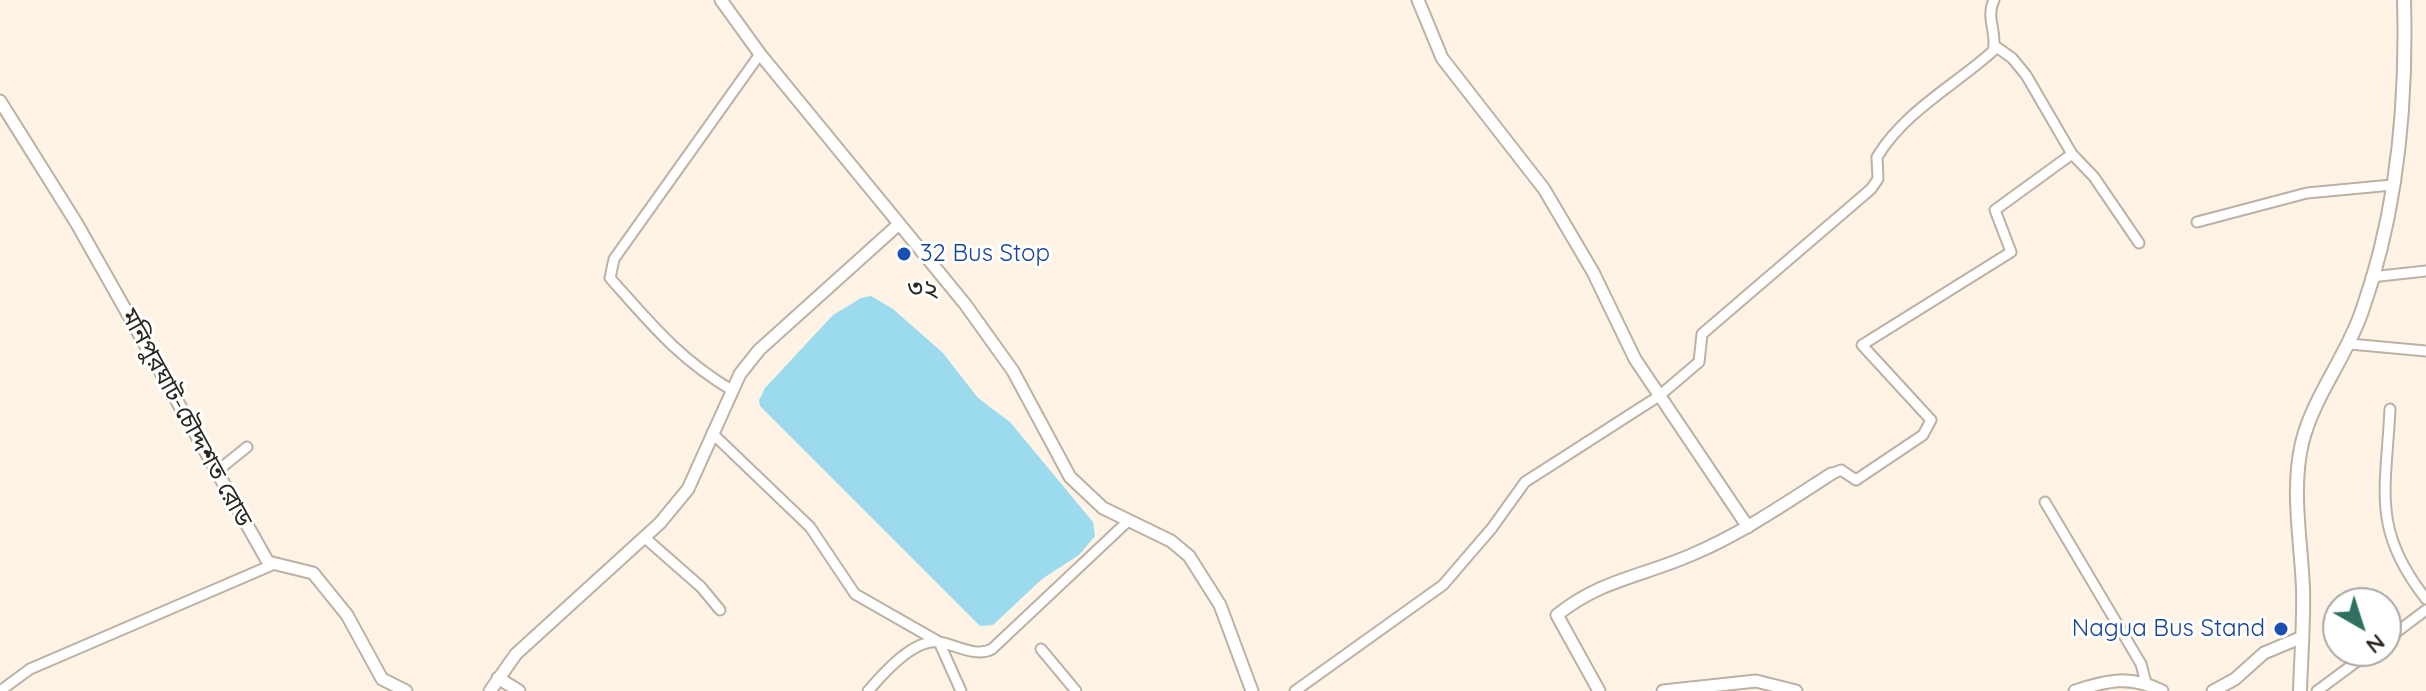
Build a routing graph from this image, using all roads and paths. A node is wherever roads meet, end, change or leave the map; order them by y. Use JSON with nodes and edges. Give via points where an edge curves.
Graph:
{"nodes":[{"id":1,"x":721,"y":0,"type":"edge"},
{"id":2,"x":1418,"y":0,"type":"edge"},
{"id":3,"x":1994,"y":0,"type":"edge"},
{"id":4,"x":2404,"y":0,"type":"edge"},
{"id":5,"x":1995,"y":46,"type":"junction"},
{"id":6,"x":760,"y":54,"type":"junction"},
{"id":7,"x":0,"y":101,"type":"edge"},
{"id":8,"x":2072,"y":154,"type":"junction"},
{"id":9,"x":2392,"y":185,"type":"junction"},
{"id":10,"x":2197,"y":222,"type":"dead end"},
{"id":11,"x":899,"y":224,"type":"junction"},
{"id":12,"x":2139,"y":243,"type":"dead end"},
{"id":13,"x":2426,"y":271,"type":"edge"},
{"id":14,"x":2371,"y":277,"type":"junction"},
{"id":15,"x":2350,"y":344,"type":"junction"},
{"id":16,"x":2426,"y":351,"type":"edge"},
{"id":17,"x":733,"y":391,"type":"junction"},
{"id":18,"x":1659,"y":396,"type":"junction"},
{"id":19,"x":2390,"y":409,"type":"dead end"},
{"id":20,"x":712,"y":433,"type":"junction"},
{"id":21,"x":247,"y":447,"type":"dead end"},
{"id":22,"x":216,"y":472,"type":"junction"},
{"id":23,"x":1833,"y":473,"type":"joint"},
{"id":24,"x":2045,"y":502,"type":"dead end"},
{"id":25,"x":1127,"y":522,"type":"junction"},
{"id":26,"x":1748,"y":527,"type":"junction"},
{"id":27,"x":644,"y":537,"type":"junction"},
{"id":28,"x":272,"y":565,"type":"junction"},
{"id":29,"x":2426,"y":599,"type":"edge"},
{"id":30,"x":720,"y":610,"type":"dead end"},
{"id":31,"x":2426,"y":610,"type":"edge"},
{"id":32,"x":2402,"y":628,"type":"edge"},
{"id":33,"x":2300,"y":638,"type":"junction"},
{"id":34,"x":939,"y":642,"type":"junction"},
{"id":35,"x":1041,"y":649,"type":"dead end"},
{"id":36,"x":2349,"y":667,"type":"edge"},
{"id":37,"x":498,"y":678,"type":"junction"},
{"id":38,"x":2146,"y":683,"type":"junction"},
{"id":39,"x":0,"y":691,"type":"edge"},
{"id":40,"x":406,"y":691,"type":"edge"},
{"id":41,"x":490,"y":691,"type":"edge"},
{"id":42,"x":519,"y":691,"type":"edge"},
{"id":43,"x":868,"y":691,"type":"edge"},
{"id":44,"x":961,"y":691,"type":"edge"},
{"id":45,"x":1076,"y":691,"type":"edge"},
{"id":46,"x":1252,"y":691,"type":"edge"},
{"id":47,"x":1295,"y":691,"type":"edge"},
{"id":48,"x":1599,"y":691,"type":"edge"},
{"id":49,"x":1663,"y":691,"type":"edge"},
{"id":50,"x":1796,"y":691,"type":"edge"},
{"id":51,"x":2075,"y":691,"type":"edge"},
{"id":52,"x":2162,"y":691,"type":"edge"},
{"id":53,"x":2213,"y":691,"type":"edge"},
{"id":54,"x":2300,"y":691,"type":"edge"},
{"id":55,"x":2317,"y":691,"type":"edge"}],
"edges":[{"from":1,"to":6,"type":"street"},
{"from":2,"to":18,"type":"street","via":[[1448,68],[1570,229],[1616,326]]},
{"from":3,"to":5,"type":"street","via":[[1990,12]]},
{"from":4,"to":9,"type":"main road","via":[[2405,90]]},
{"from":5,"to":8,"type":"street","via":[[2026,75]]},
{"from":5,"to":18,"type":"street","via":[[1893,135],[1877,157],[1878,179],[1871,189],[1702,334],[1701,361]]},
{"from":6,"to":11,"type":"street"},
{"from":6,"to":17,"type":"street","via":[[609,272],[675,350]]},
{"from":7,"to":22,"type":"street","name":"মনিপুরঘাট-চৌদ্দশত রোড","via":[[77,224]]},
{"from":8,"to":12,"type":"street"},
{"from":8,"to":23,"type":"street","via":[[1995,210],[2011,252],[1862,345],[1931,420],[1923,435],[1856,480],[1841,470]]},
{"from":9,"to":10,"type":"street","via":[[2307,193]]},
{"from":9,"to":14,"type":"main road"},
{"from":11,"to":17,"type":"street","via":[[779,328],[740,374]]},
{"from":11,"to":25,"type":"street","via":[[1013,371],[1070,477],[1095,502]]},
{"from":13,"to":14,"type":"street"},
{"from":14,"to":15,"type":"main road"},
{"from":15,"to":16,"type":"street"},
{"from":15,"to":33,"type":"main road","via":[[2307,428],[2300,454]]},
{"from":17,"to":20,"type":"street"},
{"from":18,"to":26,"type":"street"},
{"from":18,"to":47,"type":"street","via":[[1525,482],[1443,585]]},
{"from":19,"to":29,"type":"street","via":[[2385,518],[2397,556]]},
{"from":20,"to":27,"type":"street","via":[[688,489]]},
{"from":20,"to":34,"type":"street","via":[[810,527],[855,594]]},
{"from":21,"to":22,"type":"street"},
{"from":22,"to":28,"type":"street","name":"মনিপুরঘাট-চৌদ্দশত রোড"},
{"from":23,"to":26,"type":"street"},
{"from":24,"to":38,"type":"street","via":[[2141,664]]},
{"from":25,"to":34,"type":"street","via":[[992,649],[981,652]]},
{"from":25,"to":46,"type":"street","via":[[1171,541],[1189,556],[1220,605]]},
{"from":26,"to":48,"type":"street","via":[[1653,571],[1619,578],[1557,615]]},
{"from":27,"to":30,"type":"street"},
{"from":27,"to":37,"type":"street","via":[[516,654]]},
{"from":28,"to":39,"type":"street","via":[[30,669]]},
{"from":28,"to":40,"type":"street","via":[[313,573],[347,615],[382,679]]},
{"from":31,"to":32,"type":"street"},
{"from":33,"to":53,"type":"street","via":[[2264,653]]},
{"from":33,"to":54,"type":"main road"},
{"from":34,"to":43,"type":"street","via":[[919,646]]},
{"from":34,"to":44,"type":"street"},
{"from":35,"to":45,"type":"street"},
{"from":36,"to":55,"type":"street"},
{"from":37,"to":41,"type":"street"},
{"from":37,"to":42,"type":"street"},
{"from":38,"to":51,"type":"street","via":[[2119,679]]},
{"from":38,"to":52,"type":"street"},
{"from":49,"to":50,"type":"street","via":[[1756,681]]}]}
